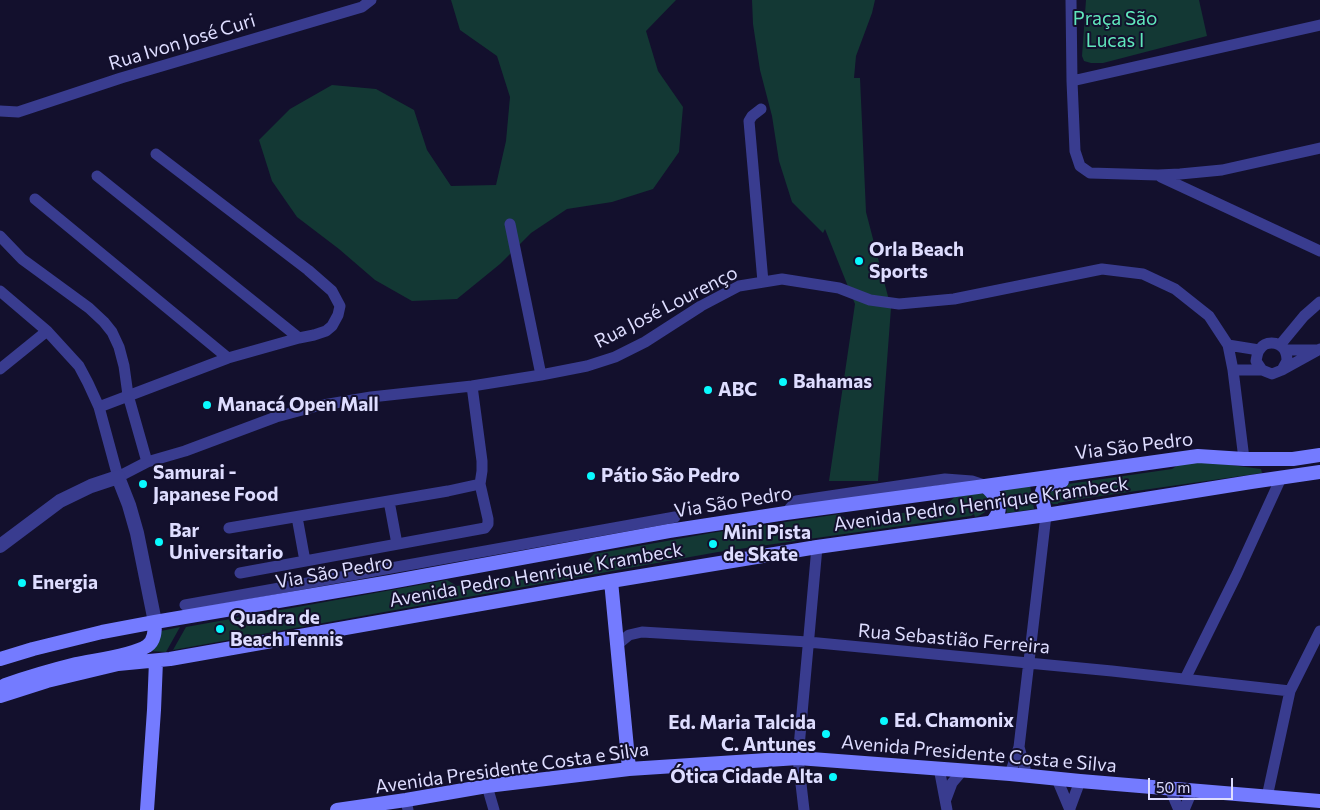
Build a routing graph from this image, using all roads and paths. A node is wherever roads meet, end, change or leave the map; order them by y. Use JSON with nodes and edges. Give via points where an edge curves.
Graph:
{"nodes":[{"id":1,"x":371,"y":0,"type":"edge"},
{"id":2,"x":1071,"y":0,"type":"edge"},
{"id":3,"x":1320,"y":26,"type":"edge"},
{"id":4,"x":1072,"y":81,"type":"junction"},
{"id":5,"x":762,"y":109,"type":"dead end"},
{"id":6,"x":0,"y":111,"type":"edge"},
{"id":7,"x":1320,"y":148,"type":"edge"},
{"id":8,"x":156,"y":154,"type":"dead end"},
{"id":9,"x":1158,"y":175,"type":"junction"},
{"id":10,"x":97,"y":176,"type":"dead end"},
{"id":11,"x":35,"y":199,"type":"dead end"},
{"id":12,"x":510,"y":224,"type":"dead end"},
{"id":13,"x":0,"y":236,"type":"edge"},
{"id":14,"x":1320,"y":251,"type":"edge"},
{"id":15,"x":763,"y":282,"type":"junction"},
{"id":16,"x":0,"y":291,"type":"edge"},
{"id":17,"x":1320,"y":302,"type":"edge"},
{"id":18,"x":47,"y":331,"type":"junction"},
{"id":19,"x":299,"y":338,"type":"junction"},
{"id":20,"x":1228,"y":345,"type":"junction"},
{"id":21,"x":1282,"y":348,"type":"junction"},
{"id":22,"x":1259,"y":350,"type":"junction"},
{"id":23,"x":1319,"y":350,"type":"edge"},
{"id":24,"x":228,"y":358,"type":"junction"},
{"id":25,"x":0,"y":369,"type":"edge"},
{"id":26,"x":1233,"y":370,"type":"junction"},
{"id":27,"x":1262,"y":370,"type":"junction"},
{"id":28,"x":1282,"y":370,"type":"junction"},
{"id":29,"x":541,"y":375,"type":"junction"},
{"id":30,"x":472,"y":386,"type":"junction"},
{"id":31,"x":128,"y":395,"type":"junction"},
{"id":32,"x":99,"y":407,"type":"junction"},
{"id":33,"x":1320,"y":455,"type":"edge"},
{"id":34,"x":1175,"y":459,"type":"junction"},
{"id":35,"x":1244,"y":459,"type":"junction"},
{"id":36,"x":147,"y":462,"type":"junction"},
{"id":37,"x":1320,"y":472,"type":"edge"},
{"id":38,"x":118,"y":476,"type":"junction"},
{"id":39,"x":1281,"y":478,"type":"junction"},
{"id":40,"x":480,"y":484,"type":"junction"},
{"id":41,"x":985,"y":486,"type":"junction"},
{"id":42,"x":389,"y":501,"type":"junction"},
{"id":43,"x":1046,"y":515,"type":"junction"},
{"id":44,"x":297,"y":516,"type":"junction"},
{"id":45,"x":675,"y":517,"type":"dead end"},
{"id":46,"x":992,"y":522,"type":"junction"},
{"id":47,"x":228,"y":528,"type":"dead end"},
{"id":48,"x":397,"y":544,"type":"junction"},
{"id":49,"x":0,"y":546,"type":"edge"},
{"id":50,"x":817,"y":547,"type":"junction"},
{"id":51,"x":305,"y":561,"type":"junction"},
{"id":52,"x":240,"y":573,"type":"dead end"},
{"id":53,"x":611,"y":581,"type":"junction"},
{"id":54,"x":185,"y":605,"type":"dead end"},
{"id":55,"x":155,"y":622,"type":"junction"},
{"id":56,"x":1320,"y":631,"type":"edge"},
{"id":57,"x":102,"y":632,"type":"junction"},
{"id":58,"x":808,"y":642,"type":"junction"},
{"id":59,"x":618,"y":644,"type":"junction"},
{"id":60,"x":0,"y":659,"type":"edge"},
{"id":61,"x":156,"y":661,"type":"junction"},
{"id":62,"x":1029,"y":664,"type":"junction"},
{"id":63,"x":0,"y":668,"type":"edge"},
{"id":64,"x":1185,"y":679,"type":"junction"},
{"id":65,"x":0,"y":687,"type":"edge"},
{"id":66,"x":1290,"y":692,"type":"junction"},
{"id":67,"x":0,"y":696,"type":"edge"},
{"id":68,"x":1019,"y":747,"type":"junction"},
{"id":69,"x":798,"y":758,"type":"junction"},
{"id":70,"x":939,"y":768,"type":"junction"},
{"id":71,"x":629,"y":769,"type":"junction"},
{"id":72,"x":963,"y":770,"type":"junction"},
{"id":73,"x":1010,"y":774,"type":"junction"},
{"id":74,"x":1027,"y":776,"type":"junction"},
{"id":75,"x":1057,"y":779,"type":"junction"},
{"id":76,"x":1080,"y":781,"type":"junction"},
{"id":77,"x":487,"y":786,"type":"junction"},
{"id":78,"x":1170,"y":789,"type":"junction"},
{"id":79,"x":1192,"y":791,"type":"junction"},
{"id":80,"x":1267,"y":797,"type":"junction"},
{"id":81,"x":1320,"y":801,"type":"edge"},
{"id":82,"x":407,"y":805,"type":"edge"},
{"id":83,"x":946,"y":805,"type":"edge"},
{"id":84,"x":1070,"y":809,"type":"edge"},
{"id":85,"x":147,"y":810,"type":"edge"},
{"id":86,"x":337,"y":810,"type":"edge"},
{"id":87,"x":494,"y":810,"type":"edge"},
{"id":88,"x":804,"y":810,"type":"edge"},
{"id":89,"x":1180,"y":810,"type":"edge"},
{"id":90,"x":1184,"y":810,"type":"edge"}],
"edges":[{"from":1,"to":6,"type":"street","name":"Rua Ivon José Curi","via":[[362,7],[18,112]]},
{"from":2,"to":4,"type":"street"},
{"from":3,"to":4,"type":"street"},
{"from":4,"to":9,"type":"street","via":[[1075,151],[1080,166],[1090,173]]},
{"from":5,"to":15,"type":"street","via":[[749,122]]},
{"from":7,"to":9,"type":"street","via":[[1222,170]]},
{"from":8,"to":19,"type":"street","via":[[332,291],[340,306],[332,326]]},
{"from":9,"to":14,"type":"street"},
{"from":10,"to":19,"type":"street"},
{"from":11,"to":24,"type":"street"},
{"from":12,"to":29,"type":"street"},
{"from":13,"to":31,"type":"street","via":[[22,259],[104,322],[119,347]]},
{"from":15,"to":20,"type":"street","name":"Rua José Lourenço","via":[[782,279],[839,288],[870,300],[899,304],[954,299],[1102,270],[1144,274],[1175,289],[1209,316]]},
{"from":15,"to":29,"type":"street","name":"Rua José Lourenço","via":[[739,286],[615,357]]},
{"from":16,"to":18,"type":"street"},
{"from":17,"to":21,"type":"street","via":[[1304,316]]},
{"from":18,"to":25,"type":"street"},
{"from":18,"to":32,"type":"street","via":[[79,366]]},
{"from":19,"to":24,"type":"street"},
{"from":20,"to":22,"type":"street"},
{"from":20,"to":26,"type":"street"},
{"from":21,"to":22,"type":"street","via":[[1272,343]]},
{"from":21,"to":23,"type":"street"},
{"from":21,"to":28,"type":"street","via":[[1287,360]]},
{"from":22,"to":27,"type":"street","via":[[1256,361]]},
{"from":23,"to":28,"type":"street"},
{"from":24,"to":31,"type":"street"},
{"from":26,"to":27,"type":"street"},
{"from":26,"to":35,"type":"street"},
{"from":27,"to":28,"type":"street","via":[[1272,374]]},
{"from":29,"to":30,"type":"street","name":"Rua José Lourenço"},
{"from":30,"to":36,"type":"street","name":"Rua José Lourenço","via":[[317,406]]},
{"from":30,"to":40,"type":"street","via":[[482,461]]},
{"from":31,"to":32,"type":"street"},
{"from":31,"to":36,"type":"street"},
{"from":32,"to":38,"type":"street"},
{"from":33,"to":35,"type":"main road","name":"Via São Pedro","via":[[1293,459]]},
{"from":34,"to":35,"type":"main road","name":"Via São Pedro","via":[[1198,456]]},
{"from":34,"to":41,"type":"main road","name":"Via São Pedro"},
{"from":34,"to":43,"type":"main road","via":[[1165,466],[1050,483],[1041,492]]},
{"from":36,"to":38,"type":"street","name":"Rua José Lourenço"},
{"from":37,"to":39,"type":"main road","name":"Avenida Pedro Henrique Krambeck"},
{"from":38,"to":49,"type":"street","name":"Rua José Lourenço","via":[[67,497]]},
{"from":38,"to":55,"type":"street","via":[[137,533]]},
{"from":39,"to":43,"type":"main road","name":"Avenida Pedro Henrique Krambeck"},
{"from":39,"to":64,"type":"street"},
{"from":40,"to":42,"type":"street"},
{"from":40,"to":48,"type":"street","via":[[488,519],[485,528]]},
{"from":41,"to":46,"type":"main road","via":[[998,499],[999,506]]},
{"from":41,"to":55,"type":"main road","name":"Via São Pedro","via":[[669,531]]},
{"from":42,"to":44,"type":"street"},
{"from":42,"to":48,"type":"street"},
{"from":43,"to":46,"type":"main road","name":"Avenida Pedro Henrique Krambeck"},
{"from":43,"to":62,"type":"street"},
{"from":44,"to":47,"type":"street"},
{"from":44,"to":51,"type":"street"},
{"from":45,"to":54,"type":"street","name":"Avenida Pedro Henrique Krambeck"},
{"from":46,"to":50,"type":"main road","name":"Avenida Pedro Henrique Krambeck"},
{"from":48,"to":51,"type":"street"},
{"from":50,"to":53,"type":"main road","name":"Avenida Pedro Henrique Krambeck"},
{"from":50,"to":58,"type":"street"},
{"from":51,"to":52,"type":"street"},
{"from":53,"to":59,"type":"main road"},
{"from":53,"to":61,"type":"main road","name":"Avenida Pedro Henrique Krambeck"},
{"from":55,"to":57,"type":"main road"},
{"from":55,"to":65,"type":"main road","via":[[155,632],[149,645],[134,652],[74,664]]},
{"from":56,"to":66,"type":"street"},
{"from":57,"to":60,"type":"main road"},
{"from":57,"to":63,"type":"main road","via":[[87,645]]},
{"from":58,"to":59,"type":"street","name":"Rua Sebastião Ferreira","via":[[642,632],[630,635]]},
{"from":58,"to":62,"type":"street","name":"Rua Sebastião Ferreira"},
{"from":58,"to":69,"type":"street"},
{"from":59,"to":71,"type":"main road"},
{"from":61,"to":67,"type":"main road","name":"Avenida Pedro Henrique Krambeck","via":[[118,664]]},
{"from":61,"to":85,"type":"main road"},
{"from":62,"to":64,"type":"street","name":"Rua Sebastião Ferreira"},
{"from":62,"to":68,"type":"street"},
{"from":64,"to":66,"type":"street","name":"Rua Sebastião Ferreira"},
{"from":66,"to":80,"type":"street"},
{"from":68,"to":73,"type":"street"},
{"from":68,"to":74,"type":"street"},
{"from":69,"to":70,"type":"main road","name":"Avenida Presidente Costa e Silva"},
{"from":69,"to":71,"type":"main road","name":"Avenida Presidente Costa e Silva"},
{"from":69,"to":88,"type":"street"},
{"from":70,"to":72,"type":"main road","name":"Avenida Presidente Costa e Silva"},
{"from":70,"to":83,"type":"street"},
{"from":71,"to":77,"type":"main road","name":"Avenida Presidente Costa e Silva"},
{"from":72,"to":73,"type":"main road","name":"Avenida Presidente Costa e Silva"},
{"from":72,"to":83,"type":"street","via":[[952,783]]},
{"from":73,"to":74,"type":"main road","name":"Avenida Presidente Costa e Silva"},
{"from":74,"to":75,"type":"main road","name":"Avenida Presidente Costa e Silva"},
{"from":75,"to":76,"type":"main road","name":"Avenida Presidente Costa e Silva"},
{"from":75,"to":84,"type":"street"},
{"from":76,"to":78,"type":"main road","name":"Avenida Presidente Costa e Silva"},
{"from":76,"to":84,"type":"street"},
{"from":77,"to":82,"type":"main road","name":"Avenida Presidente Costa e Silva"},
{"from":77,"to":87,"type":"street"},
{"from":78,"to":79,"type":"main road","name":"Avenida Presidente Costa e Silva"},
{"from":78,"to":89,"type":"street"},
{"from":79,"to":80,"type":"main road","name":"Avenida Presidente Costa e Silva"},
{"from":79,"to":90,"type":"street"},
{"from":80,"to":81,"type":"main road","name":"Avenida Presidente Costa e Silva"},
{"from":82,"to":86,"type":"main road","name":"Avenida Presidente Costa e Silva"}]}
